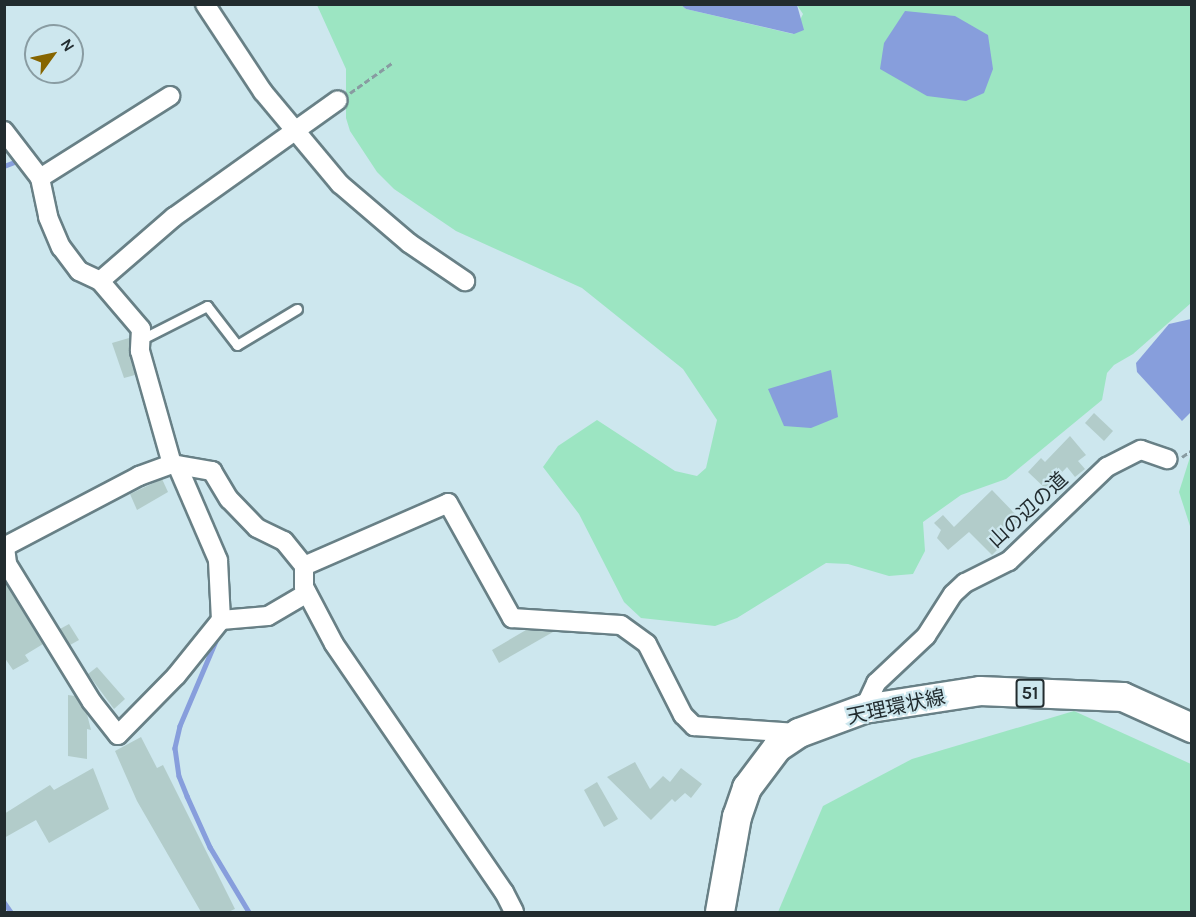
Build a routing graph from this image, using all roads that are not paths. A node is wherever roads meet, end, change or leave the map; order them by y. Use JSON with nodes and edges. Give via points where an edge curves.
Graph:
{"nodes":[{"id":1,"x":205,"y":4,"type":"edge"},
{"id":2,"x":170,"y":96,"type":"dead end"},
{"id":3,"x":338,"y":100,"type":"road end"},
{"id":4,"x":4,"y":131,"type":"edge"},
{"id":5,"x":294,"y":132,"type":"junction"},
{"id":6,"x":40,"y":178,"type":"junction"},
{"id":7,"x":100,"y":281,"type":"junction"},
{"id":8,"x":465,"y":281,"type":"dead end"},
{"id":9,"x":297,"y":309,"type":"dead end"},
{"id":10,"x":142,"y":339,"type":"junction"},
{"id":11,"x":1167,"y":459,"type":"dead end"},
{"id":12,"x":174,"y":465,"type":"junction"},
{"id":13,"x":4,"y":547,"type":"edge"},
{"id":14,"x":304,"y":566,"type":"junction"},
{"id":15,"x":307,"y":593,"type":"junction"},
{"id":16,"x":220,"y":620,"type":"junction"},
{"id":17,"x":864,"y":709,"type":"junction"},
{"id":18,"x":1191,"y":728,"type":"edge"},
{"id":19,"x":799,"y":733,"type":"junction"},
{"id":20,"x":514,"y":912,"type":"edge"},
{"id":21,"x":720,"y":912,"type":"edge"}],
"edges":[{"from":1,"to":5,"type":"street"},
{"from":2,"to":6,"type":"street"},
{"from":3,"to":5,"type":"street"},
{"from":4,"to":6,"type":"street"},
{"from":5,"to":7,"type":"street","via":[[174,217]]},
{"from":5,"to":8,"type":"street","via":[[340,184],[408,243]]},
{"from":6,"to":7,"type":"street","via":[[48,218],[61,247],[79,271]]},
{"from":7,"to":10,"type":"street","via":[[127,309],[141,329]]},
{"from":9,"to":10,"type":"lane","via":[[237,345],[207,306]]},
{"from":10,"to":12,"type":"street","via":[[140,351]]},
{"from":11,"to":17,"type":"street","name":"山の辺の道","via":[[1141,450],[1107,467],[1008,561],[965,583],[953,594],[926,636],[876,683]]},
{"from":12,"to":13,"type":"street","via":[[140,476]]},
{"from":12,"to":14,"type":"street","via":[[212,471],[229,499],[257,528],[284,541]]},
{"from":12,"to":16,"type":"street","via":[[218,560]]},
{"from":13,"to":16,"type":"street","via":[[7,564],[92,702],[118,735],[176,676]]},
{"from":14,"to":15,"type":"street"},
{"from":14,"to":19,"type":"street","via":[[448,503],[512,618],[621,625],[647,644],[682,715],[694,726]]},
{"from":15,"to":16,"type":"street","via":[[268,616]]},
{"from":15,"to":20,"type":"street","via":[[334,644]]},
{"from":17,"to":18,"type":"main road","name":"天理環状線","number":"51","via":[[980,691],[1123,697]]},
{"from":17,"to":19,"type":"main road","name":"天理環状線","number":"51"},
{"from":19,"to":21,"type":"main road","name":"天理環状線","number":"51","via":[[777,748],[747,788],[737,817]]}]}
